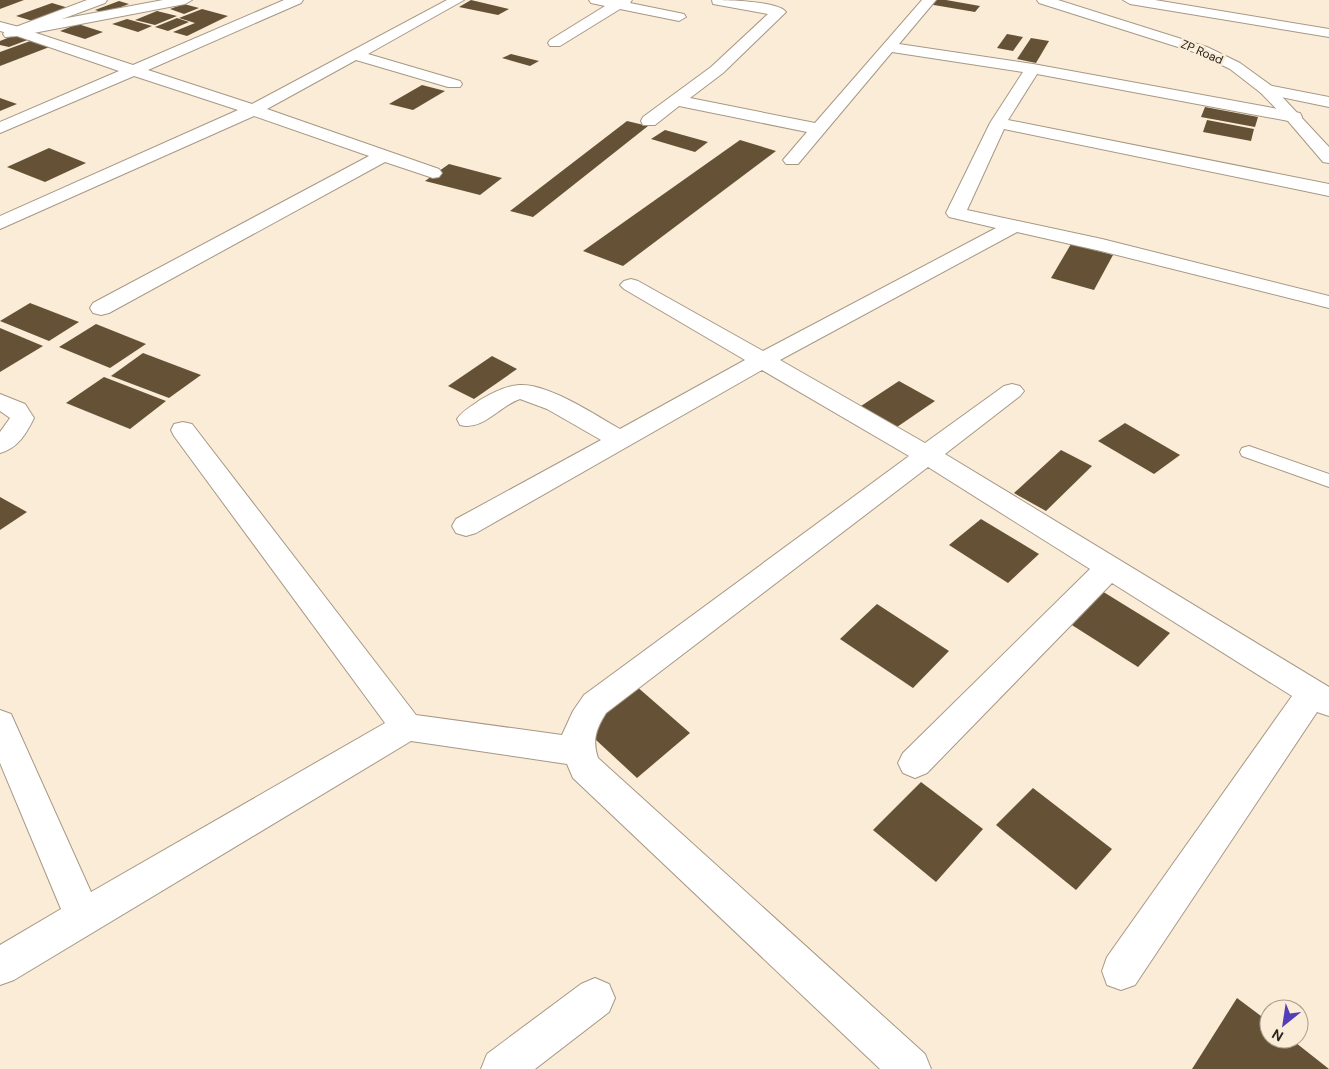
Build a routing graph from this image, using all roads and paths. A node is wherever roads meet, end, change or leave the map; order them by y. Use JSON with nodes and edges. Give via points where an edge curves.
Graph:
{"nodes":[{"id":1,"x":100,"y":0,"type":"edge"},
{"id":2,"x":185,"y":0,"type":"edge"},
{"id":3,"x":296,"y":0,"type":"edge"},
{"id":4,"x":457,"y":0,"type":"edge"},
{"id":5,"x":596,"y":0,"type":"edge"},
{"id":6,"x":929,"y":0,"type":"edge"},
{"id":7,"x":1044,"y":0,"type":"edge"},
{"id":8,"x":1130,"y":0,"type":"edge"},
{"id":9,"x":718,"y":1,"type":"edge"},
{"id":10,"x":621,"y":2,"type":"edge"},
{"id":11,"x":680,"y":17,"type":"dead end"},
{"id":12,"x":0,"y":26,"type":"edge"},
{"id":13,"x":18,"y":32,"type":"junction"},
{"id":14,"x":1329,"y":33,"type":"edge"},
{"id":15,"x":0,"y":36,"type":"edge"},
{"id":16,"x":555,"y":43,"type":"dead end"},
{"id":17,"x":888,"y":47,"type":"junction"},
{"id":18,"x":354,"y":56,"type":"junction"},
{"id":19,"x":1033,"y":69,"type":"junction"},
{"id":20,"x":134,"y":70,"type":"junction"},
{"id":21,"x":454,"y":84,"type":"dead end"},
{"id":22,"x":1267,"y":90,"type":"junction"},
{"id":23,"x":678,"y":101,"type":"junction"},
{"id":24,"x":1329,"y":102,"type":"edge"},
{"id":25,"x":253,"y":110,"type":"junction"},
{"id":26,"x":1294,"y":117,"type":"junction"},
{"id":27,"x":650,"y":121,"type":"dead end"},
{"id":28,"x":998,"y":123,"type":"junction"},
{"id":29,"x":0,"y":128,"type":"edge"},
{"id":30,"x":820,"y":130,"type":"junction"},
{"id":31,"x":383,"y":156,"type":"junction"},
{"id":32,"x":1329,"y":158,"type":"edge"},
{"id":33,"x":792,"y":160,"type":"dead end"},
{"id":34,"x":432,"y":173,"type":"dead end"},
{"id":35,"x":1329,"y":190,"type":"edge"},
{"id":36,"x":0,"y":223,"type":"edge"},
{"id":37,"x":1014,"y":226,"type":"junction"},
{"id":38,"x":632,"y":285,"type":"dead end"},
{"id":39,"x":1329,"y":302,"type":"edge"},
{"id":40,"x":101,"y":308,"type":"dead end"},
{"id":41,"x":761,"y":361,"type":"junction"},
{"id":42,"x":1012,"y":391,"type":"dead end"},
{"id":43,"x":0,"y":402,"type":"edge"},
{"id":44,"x":469,"y":419,"type":"dead end"},
{"id":45,"x":183,"y":430,"type":"dead end"},
{"id":46,"x":620,"y":440,"type":"junction"},
{"id":47,"x":0,"y":445,"type":"edge"},
{"id":48,"x":1249,"y":452,"type":"dead end"},
{"id":49,"x":925,"y":454,"type":"junction"},
{"id":50,"x":1329,"y":481,"type":"edge"},
{"id":51,"x":466,"y":526,"type":"dead end"},
{"id":52,"x":1110,"y":567,"type":"junction"},
{"id":53,"x":1320,"y":698,"type":"edge"},
{"id":54,"x":0,"y":724,"type":"edge"},
{"id":55,"x":407,"y":727,"type":"junction"},
{"id":56,"x":577,"y":750,"type":"junction"},
{"id":57,"x":916,"y":763,"type":"dead end"},
{"id":58,"x":83,"y":917,"type":"junction"},
{"id":59,"x":0,"y":966,"type":"edge"},
{"id":60,"x":1121,"y":972,"type":"dead end"},
{"id":61,"x":595,"y":998,"type":"dead end"},
{"id":62,"x":502,"y":1069,"type":"edge"},
{"id":63,"x":910,"y":1069,"type":"edge"}],
"edges":[{"from":1,"to":13,"type":"street"},
{"from":2,"to":13,"type":"street"},
{"from":3,"to":20,"type":"street"},
{"from":4,"to":18,"type":"street"},
{"from":5,"to":10,"type":"street"},
{"from":6,"to":17,"type":"street"},
{"from":7,"to":22,"type":"street","name":"ZP Road","via":[[1202,50],[1235,66]]},
{"from":8,"to":14,"type":"street"},
{"from":9,"to":23,"type":"street","via":[[785,8]]},
{"from":10,"to":11,"type":"street"},
{"from":10,"to":16,"type":"street"},
{"from":12,"to":13,"type":"street"},
{"from":13,"to":15,"type":"street"},
{"from":13,"to":20,"type":"street"},
{"from":17,"to":19,"type":"street"},
{"from":17,"to":30,"type":"street"},
{"from":18,"to":21,"type":"street"},
{"from":18,"to":25,"type":"street"},
{"from":19,"to":26,"type":"street"},
{"from":19,"to":28,"type":"street"},
{"from":20,"to":25,"type":"street"},
{"from":20,"to":29,"type":"street"},
{"from":22,"to":24,"type":"street"},
{"from":22,"to":26,"type":"street","name":"ZP Road"},
{"from":23,"to":27,"type":"street"},
{"from":23,"to":30,"type":"street"},
{"from":25,"to":31,"type":"street"},
{"from":25,"to":36,"type":"street"},
{"from":26,"to":32,"type":"street","name":"ZP Road"},
{"from":28,"to":35,"type":"street"},
{"from":28,"to":37,"type":"street","via":[[956,213]]},
{"from":30,"to":33,"type":"street"},
{"from":31,"to":34,"type":"street"},
{"from":31,"to":40,"type":"street"},
{"from":37,"to":39,"type":"street"},
{"from":37,"to":41,"type":"street"},
{"from":38,"to":41,"type":"street"},
{"from":41,"to":46,"type":"street"},
{"from":41,"to":49,"type":"street"},
{"from":42,"to":49,"type":"street"},
{"from":43,"to":47,"type":"street","via":[[16,409],[22,418],[15,432]]},
{"from":44,"to":46,"type":"street","via":[[506,396],[520,392],[538,396]]},
{"from":45,"to":55,"type":"street"},
{"from":46,"to":51,"type":"street"},
{"from":48,"to":50,"type":"lane"},
{"from":49,"to":52,"type":"street"},
{"from":49,"to":56,"type":"street","via":[[595,704],[579,733]]},
{"from":52,"to":53,"type":"street"},
{"from":52,"to":57,"type":"street"},
{"from":53,"to":60,"type":"street"},
{"from":54,"to":58,"type":"street"},
{"from":55,"to":56,"type":"street"},
{"from":55,"to":58,"type":"street"},
{"from":56,"to":63,"type":"street","via":[[585,768]]},
{"from":58,"to":59,"type":"street"},
{"from":61,"to":62,"type":"street"}]}
